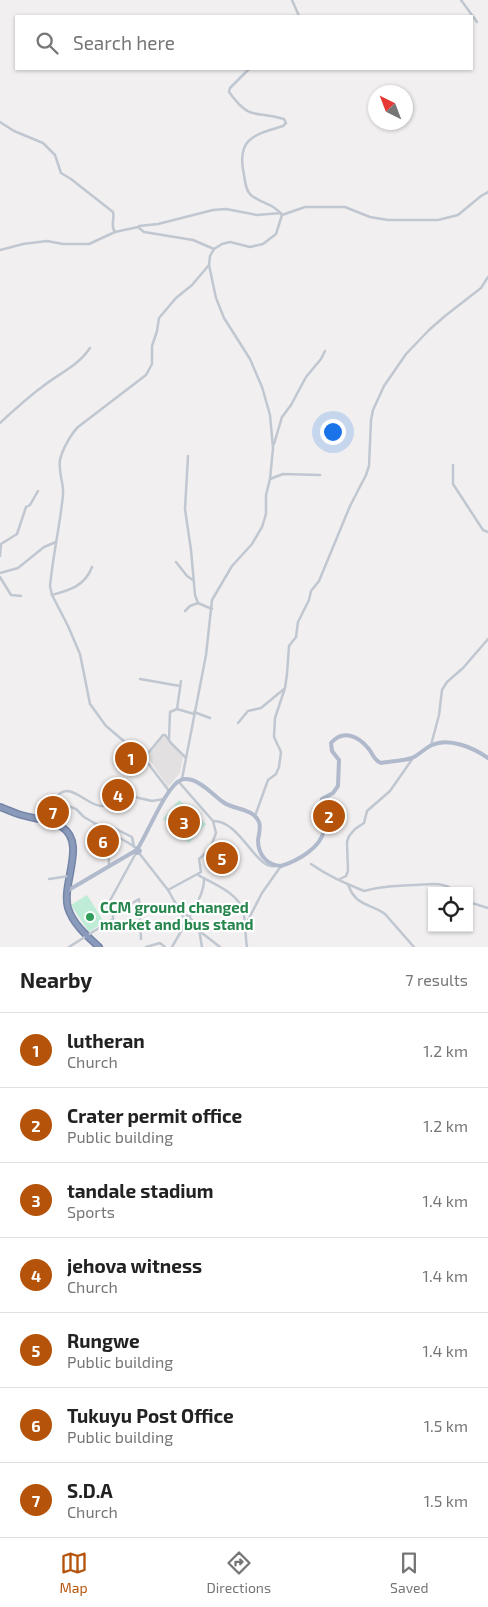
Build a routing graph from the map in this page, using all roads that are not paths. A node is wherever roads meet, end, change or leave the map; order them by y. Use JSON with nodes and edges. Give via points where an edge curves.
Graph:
{"nodes":[{"id":1,"x":292,"y":0,"type":"edge"},
{"id":2,"x":461,"y":0,"type":"edge"},
{"id":3,"x":299,"y":15,"type":"edge"},
{"id":4,"x":472,"y":15,"type":"edge"},
{"id":5,"x":473,"y":16,"type":"edge"},
{"id":6,"x":477,"y":22,"type":"dead end"},
{"id":7,"x":248,"y":70,"type":"edge"},
{"id":8,"x":0,"y":122,"type":"edge"},
{"id":9,"x":488,"y":192,"type":"edge"},
{"id":10,"x":281,"y":214,"type":"junction"},
{"id":11,"x":138,"y":227,"type":"junction"},
{"id":12,"x":115,"y":232,"type":"junction"},
{"id":13,"x":214,"y":249,"type":"junction"},
{"id":14,"x":0,"y":250,"type":"edge"},
{"id":15,"x":209,"y":265,"type":"junction"},
{"id":16,"x":488,"y":277,"type":"edge"},
{"id":17,"x":90,"y":348,"type":"dead end"},
{"id":18,"x":325,"y":351,"type":"dead end"},
{"id":19,"x":0,"y":423,"type":"edge"},
{"id":20,"x":273,"y":448,"type":"junction"},
{"id":21,"x":188,"y":456,"type":"dead end"},
{"id":22,"x":453,"y":465,"type":"dead end"},
{"id":23,"x":320,"y":475,"type":"dead end"},
{"id":24,"x":270,"y":479,"type":"junction"},
{"id":25,"x":38,"y":491,"type":"dead end"},
{"id":26,"x":488,"y":532,"type":"edge"},
{"id":27,"x":56,"y":542,"type":"junction"},
{"id":28,"x":0,"y":556,"type":"edge"},
{"id":29,"x":176,"y":562,"type":"dead end"},
{"id":30,"x":92,"y":567,"type":"dead end"},
{"id":31,"x":0,"y":573,"type":"edge"},
{"id":32,"x":0,"y":578,"type":"edge"},
{"id":33,"x":193,"y":580,"type":"junction"},
{"id":34,"x":52,"y":595,"type":"junction"},
{"id":35,"x":21,"y":596,"type":"dead end"},
{"id":36,"x":198,"y":603,"type":"junction"},
{"id":37,"x":212,"y":610,"type":"junction"},
{"id":38,"x":185,"y":612,"type":"dead end"},
{"id":39,"x":488,"y":639,"type":"edge"},
{"id":40,"x":140,"y":679,"type":"dead end"},
{"id":41,"x":181,"y":680,"type":"dead end"},
{"id":42,"x":180,"y":686,"type":"junction"},
{"id":43,"x":285,"y":688,"type":"junction"},
{"id":44,"x":177,"y":709,"type":"junction"},
{"id":45,"x":194,"y":713,"type":"junction"},
{"id":46,"x":210,"y":718,"type":"dead end"},
{"id":47,"x":238,"y":723,"type":"dead end"},
{"id":48,"x":169,"y":740,"type":"junction"},
{"id":49,"x":431,"y":745,"type":"junction"},
{"id":50,"x":144,"y":758,"type":"junction"},
{"id":51,"x":186,"y":758,"type":"junction"},
{"id":52,"x":413,"y":758,"type":"junction"},
{"id":53,"x":488,"y":758,"type":"edge"},
{"id":54,"x":180,"y":780,"type":"junction"},
{"id":55,"x":169,"y":791,"type":"junction"},
{"id":56,"x":164,"y":799,"type":"junction"},
{"id":57,"x":0,"y":807,"type":"edge"},
{"id":58,"x":7,"y":810,"type":"junction"},
{"id":59,"x":0,"y":811,"type":"edge"},
{"id":60,"x":255,"y":816,"type":"junction"},
{"id":61,"x":46,"y":821,"type":"junction"},
{"id":62,"x":213,"y":821,"type":"junction"},
{"id":63,"x":56,"y":824,"type":"junction"},
{"id":64,"x":108,"y":832,"type":"junction"},
{"id":65,"x":137,"y":850,"type":"junction"},
{"id":66,"x":311,"y":864,"type":"dead end"},
{"id":67,"x":109,"y":866,"type":"junction"},
{"id":68,"x":274,"y":866,"type":"junction"},
{"id":69,"x":281,"y":866,"type":"junction"},
{"id":70,"x":198,"y":875,"type":"junction"},
{"id":71,"x":69,"y":876,"type":"junction"},
{"id":72,"x":49,"y":879,"type":"dead end"},
{"id":73,"x":204,"y":879,"type":"junction"},
{"id":74,"x":340,"y":880,"type":"junction"},
{"id":75,"x":348,"y":884,"type":"junction"},
{"id":76,"x":447,"y":887,"type":"edge"},
{"id":77,"x":168,"y":890,"type":"junction"},
{"id":78,"x":67,"y":891,"type":"junction"},
{"id":79,"x":473,"y":903,"type":"edge"},
{"id":80,"x":488,"y":908,"type":"edge"},
{"id":81,"x":181,"y":911,"type":"junction"},
{"id":82,"x":113,"y":915,"type":"junction"},
{"id":83,"x":190,"y":918,"type":"junction"},
{"id":84,"x":245,"y":926,"type":"junction"},
{"id":85,"x":199,"y":928,"type":"junction"},
{"id":86,"x":87,"y":936,"type":"junction"},
{"id":87,"x":141,"y":938,"type":"dead end"},
{"id":88,"x":173,"y":946,"type":"edge"},
{"id":89,"x":69,"y":947,"type":"edge"},
{"id":90,"x":99,"y":947,"type":"edge"},
{"id":91,"x":146,"y":947,"type":"edge"},
{"id":92,"x":165,"y":947,"type":"edge"},
{"id":93,"x":202,"y":947,"type":"edge"},
{"id":94,"x":220,"y":947,"type":"edge"},
{"id":95,"x":247,"y":947,"type":"edge"},
{"id":96,"x":414,"y":947,"type":"edge"}],
"edges":[{"from":1,"to":3,"type":"street"},
{"from":2,"to":4,"type":"street"},
{"from":5,"to":6,"type":"street"},
{"from":7,"to":10,"type":"street","via":[[229,92],[250,113],[277,117],[286,122],[251,138],[240,161],[252,197],[270,204]]},
{"from":8,"to":12,"type":"street","via":[[38,140],[49,149],[55,155],[61,173],[113,212]]},
{"from":9,"to":10,"type":"street","via":[[458,215],[438,220],[388,220],[346,207],[305,207]]},
{"from":10,"to":11,"type":"street","via":[[257,216],[226,209],[214,210]]},
{"from":10,"to":13,"type":"street","via":[[276,234],[263,244],[250,247],[230,242]]},
{"from":11,"to":12,"type":"street"},
{"from":11,"to":13,"type":"street","via":[[144,232],[193,240]]},
{"from":12,"to":14,"type":"street","via":[[89,244],[47,241]]},
{"from":13,"to":15,"type":"street"},
{"from":15,"to":20,"type":"street","via":[[222,312],[250,359],[262,387],[270,415]]},
{"from":15,"to":27,"type":"street","via":[[159,318],[152,346],[152,364],[146,374],[74,431],[60,460],[63,493]]},
{"from":16,"to":43,"type":"street","via":[[481,288],[429,330],[406,354],[384,386],[371,420],[369,466],[298,622],[296,637],[289,646]]},
{"from":17,"to":19,"type":"street","via":[[75,364]]},
{"from":18,"to":20,"type":"street","via":[[282,418]]},
{"from":20,"to":24,"type":"street"},
{"from":21,"to":33,"type":"street","via":[[185,509]]},
{"from":22,"to":26,"type":"street","via":[[453,484],[483,530]]},
{"from":23,"to":24,"type":"street","via":[[283,474]]},
{"from":24,"to":37,"type":"street","via":[[262,527],[218,587],[212,600]]},
{"from":25,"to":28,"type":"street","via":[[26,507],[17,534],[1,544]]},
{"from":27,"to":31,"type":"street","via":[[44,547],[18,568]]},
{"from":27,"to":34,"type":"street","via":[[50,586]]},
{"from":29,"to":33,"type":"street"},
{"from":30,"to":34,"type":"street","via":[[79,586]]},
{"from":32,"to":35,"type":"street","via":[[11,595]]},
{"from":33,"to":36,"type":"street"},
{"from":34,"to":50,"type":"street","via":[[80,654],[90,704],[106,726]]},
{"from":36,"to":37,"type":"street"},
{"from":36,"to":38,"type":"street"},
{"from":37,"to":45,"type":"street"},
{"from":39,"to":49,"type":"street","via":[[442,690]]},
{"from":40,"to":42,"type":"street"},
{"from":41,"to":42,"type":"street"},
{"from":42,"to":44,"type":"street"},
{"from":43,"to":47,"type":"street","via":[[261,708],[248,712]]},
{"from":43,"to":60,"type":"street","via":[[275,718],[274,737],[282,752],[279,767],[268,780]]},
{"from":44,"to":45,"type":"street"},
{"from":44,"to":48,"type":"street","via":[[170,712]]},
{"from":45,"to":46,"type":"street"},
{"from":45,"to":51,"type":"street"},
{"from":48,"to":50,"type":"street","via":[[163,735]]},
{"from":48,"to":51,"type":"street"},
{"from":49,"to":52,"type":"main road"},
{"from":49,"to":53,"type":"main road","via":[[442,742],[455,744],[474,749]]},
{"from":50,"to":55,"type":"street"},
{"from":51,"to":54,"type":"street"},
{"from":52,"to":69,"type":"main road","via":[[381,763],[353,735],[346,734],[334,740],[331,748],[339,760],[338,786],[322,799],[325,816],[321,839],[306,854]]},
{"from":52,"to":74,"type":"street","via":[[390,791],[367,811],[364,823],[350,836],[347,842],[348,871]]},
{"from":54,"to":55,"type":"main road"},
{"from":54,"to":60,"type":"main road","via":[[194,780],[228,806]]},
{"from":54,"to":62,"type":"street"},
{"from":55,"to":56,"type":"main road"},
{"from":56,"to":61,"type":"street","via":[[126,795],[102,806],[68,791],[58,794]]},
{"from":56,"to":65,"type":"main road"},
{"from":57,"to":58,"type":"highway"},
{"from":58,"to":59,"type":"street"},
{"from":58,"to":61,"type":"highway"},
{"from":60,"to":68,"type":"main road","via":[[260,824],[258,842],[261,855]]},
{"from":61,"to":63,"type":"highway"},
{"from":62,"to":68,"type":"street","via":[[239,834],[259,858]]},
{"from":62,"to":70,"type":"street","via":[[216,833],[209,850],[199,859],[201,872]]},
{"from":63,"to":64,"type":"street","via":[[66,804]]},
{"from":63,"to":71,"type":"highway","via":[[67,831],[73,842]]},
{"from":64,"to":65,"type":"street"},
{"from":64,"to":65,"type":"street","via":[[112,827],[130,835]]},
{"from":64,"to":67,"type":"street"},
{"from":65,"to":67,"type":"main road"},
{"from":65,"to":77,"type":"street"},
{"from":65,"to":82,"type":"street","via":[[107,906]]},
{"from":66,"to":74,"type":"street"},
{"from":67,"to":78,"type":"main road"},
{"from":68,"to":69,"type":"main road"},
{"from":69,"to":84,"type":"street"},
{"from":70,"to":73,"type":"street"},
{"from":70,"to":77,"type":"street"},
{"from":71,"to":72,"type":"street"},
{"from":71,"to":78,"type":"highway"},
{"from":73,"to":83,"type":"street","via":[[201,895]]},
{"from":73,"to":84,"type":"street","via":[[222,888],[239,904]]},
{"from":74,"to":75,"type":"street"},
{"from":75,"to":76,"type":"street","via":[[364,891],[382,886],[430,883]]},
{"from":75,"to":96,"type":"street","via":[[353,896],[385,914]]},
{"from":77,"to":81,"type":"street"},
{"from":78,"to":86,"type":"highway","via":[[70,914]]},
{"from":79,"to":80,"type":"street"},
{"from":81,"to":83,"type":"street"},
{"from":81,"to":88,"type":"street","via":[[185,920]]},
{"from":82,"to":86,"type":"street","via":[[113,919]]},
{"from":82,"to":87,"type":"street","via":[[139,899]]},
{"from":83,"to":85,"type":"street"},
{"from":84,"to":95,"type":"street"},
{"from":85,"to":93,"type":"street"},
{"from":85,"to":94,"type":"street"},
{"from":86,"to":89,"type":"street"},
{"from":86,"to":90,"type":"highway"},
{"from":91,"to":92,"type":"street","via":[[160,943]]}]}
